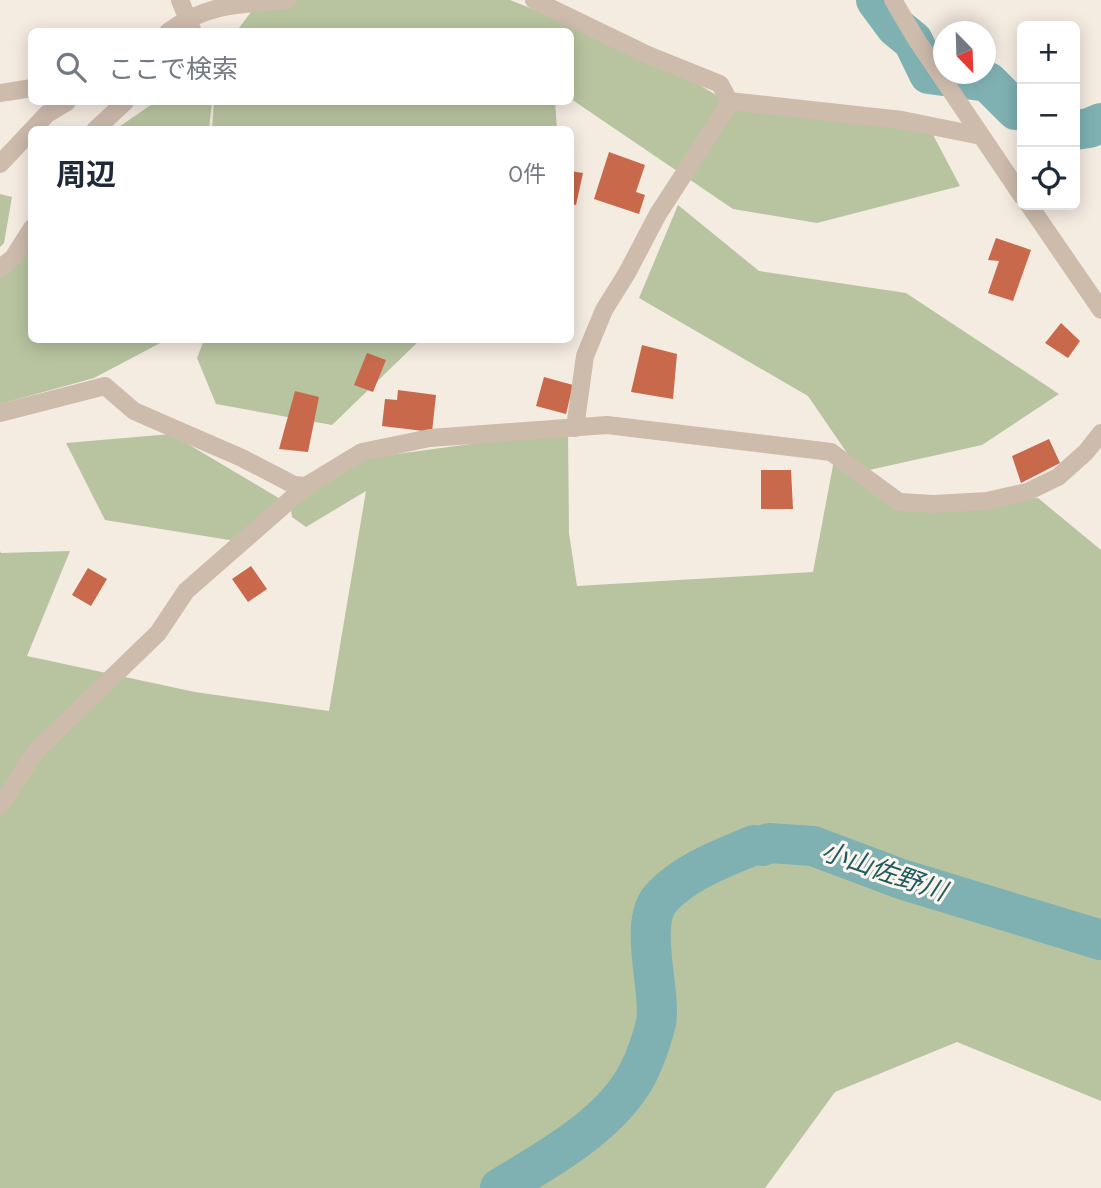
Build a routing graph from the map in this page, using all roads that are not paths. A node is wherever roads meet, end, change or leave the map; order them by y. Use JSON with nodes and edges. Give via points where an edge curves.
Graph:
{"nodes":[{"id":1,"x":180,"y":0,"type":"edge"},
{"id":2,"x":288,"y":0,"type":"edge"},
{"id":3,"x":534,"y":0,"type":"edge"},
{"id":4,"x":894,"y":0,"type":"edge"},
{"id":5,"x":189,"y":25,"type":"edge"},
{"id":6,"x":28,"y":89,"type":"edge"},
{"id":7,"x":0,"y":93,"type":"edge"},
{"id":8,"x":729,"y":101,"type":"junction"},
{"id":9,"x":62,"y":105,"type":"edge"},
{"id":10,"x":122,"y":105,"type":"edge"},
{"id":11,"x":36,"y":126,"type":"edge"},
{"id":12,"x":99,"y":126,"type":"edge"},
{"id":13,"x":28,"y":134,"type":"edge"},
{"id":14,"x":981,"y":136,"type":"junction"},
{"id":15,"x":0,"y":164,"type":"edge"},
{"id":16,"x":1017,"y":189,"type":"edge"},
{"id":17,"x":1031,"y":210,"type":"edge"},
{"id":18,"x":28,"y":234,"type":"edge"},
{"id":19,"x":0,"y":268,"type":"edge"},
{"id":20,"x":1101,"y":310,"type":"edge"},
{"id":21,"x":0,"y":413,"type":"edge"},
{"id":22,"x":575,"y":428,"type":"junction"},
{"id":23,"x":1101,"y":433,"type":"edge"},
{"id":24,"x":306,"y":486,"type":"junction"},
{"id":25,"x":0,"y":806,"type":"edge"}],
"edges":[{"from":1,"to":5,"type":"street"},
{"from":2,"to":5,"type":"street","via":[[220,6]]},
{"from":3,"to":8,"type":"street","via":[[720,84]]},
{"from":4,"to":14,"type":"street"},
{"from":6,"to":7,"type":"street"},
{"from":8,"to":14,"type":"street","via":[[902,120]]},
{"from":8,"to":22,"type":"street","via":[[604,310],[585,356]]},
{"from":9,"to":11,"type":"street"},
{"from":10,"to":12,"type":"street"},
{"from":13,"to":15,"type":"street"},
{"from":14,"to":16,"type":"street"},
{"from":17,"to":20,"type":"street"},
{"from":18,"to":19,"type":"street","via":[[13,258]]},
{"from":21,"to":24,"type":"street","via":[[105,386],[134,411],[294,485]]},
{"from":22,"to":23,"type":"street","via":[[607,425],[831,452],[899,502],[934,504],[987,501],[1027,492],[1058,477]]},
{"from":22,"to":24,"type":"street","via":[[430,438],[362,452]]},
{"from":24,"to":25,"type":"street","via":[[186,591],[158,633],[35,752]]}]}
